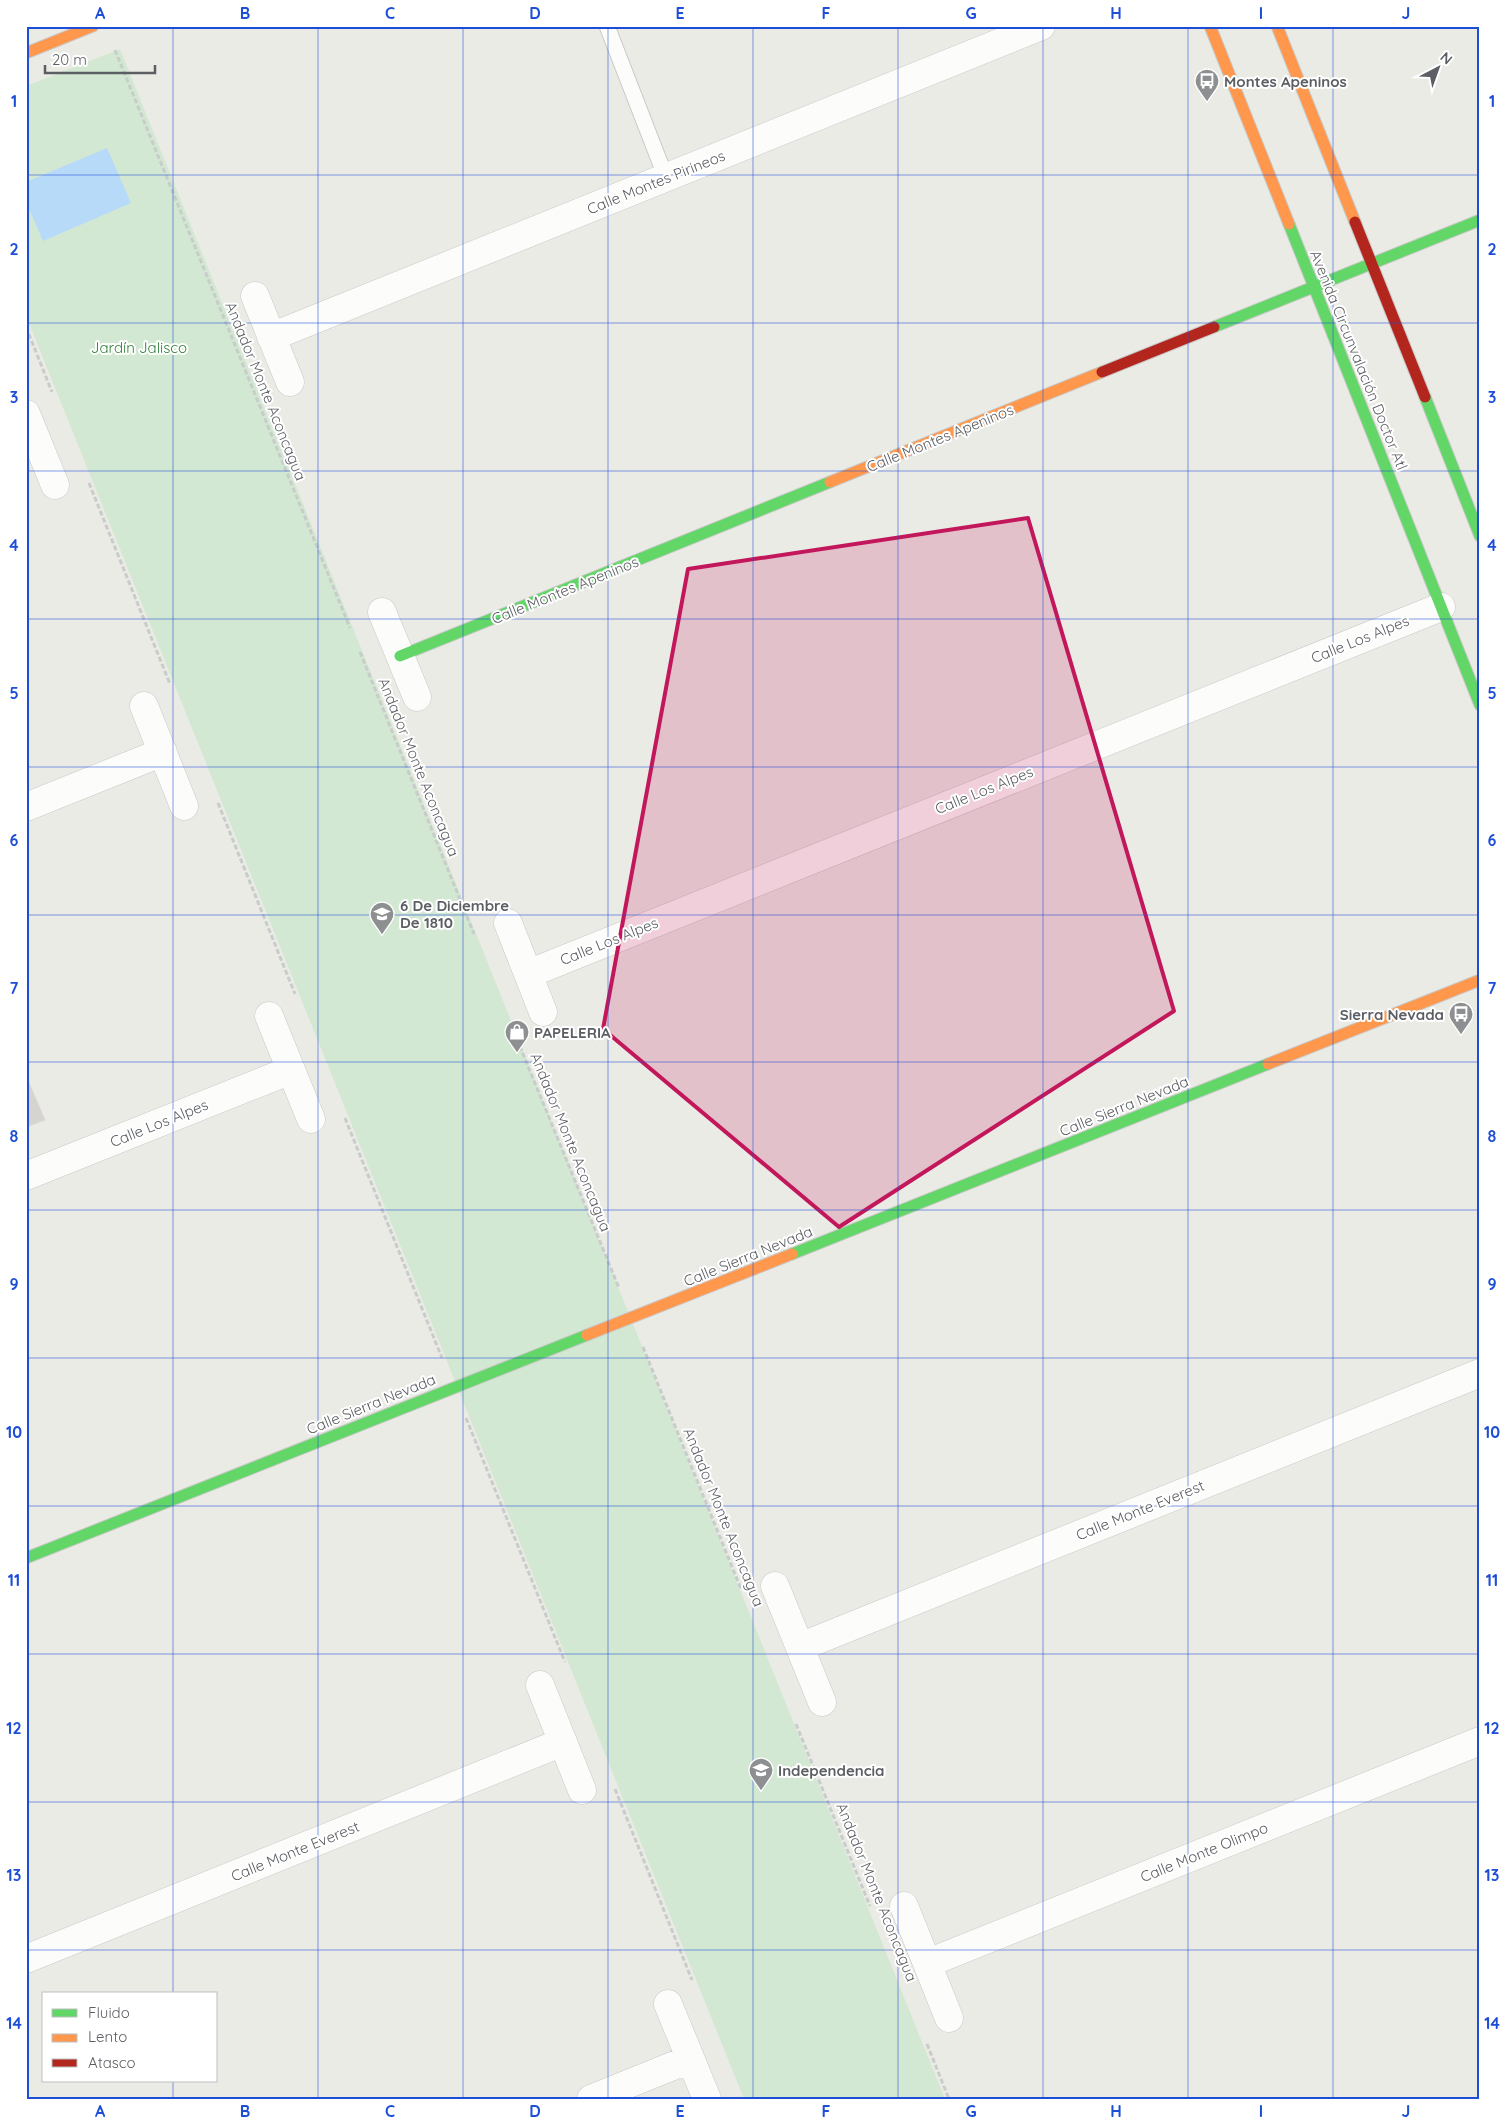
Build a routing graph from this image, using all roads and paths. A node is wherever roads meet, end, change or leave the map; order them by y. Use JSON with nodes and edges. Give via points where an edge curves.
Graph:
{"nodes":[{"id":1,"x":93,"y":26,"type":"edge"},
{"id":2,"x":606,"y":26,"type":"edge"},
{"id":3,"x":1041,"y":26,"type":"edge"},
{"id":4,"x":1210,"y":26,"type":"edge"},
{"id":5,"x":1277,"y":26,"type":"edge"},
{"id":6,"x":112,"y":45,"type":"dead end"},
{"id":7,"x":26,"y":53,"type":"edge"},
{"id":8,"x":666,"y":178,"type":"junction"},
{"id":9,"x":1480,"y":220,"type":"edge"},
{"id":10,"x":1372,"y":264,"type":"junction"},
{"id":11,"x":1314,"y":287,"type":"junction"},
{"id":12,"x":255,"y":296,"type":"dead end"},
{"id":13,"x":26,"y":327,"type":"edge"},
{"id":14,"x":271,"y":337,"type":"junction"},
{"id":15,"x":290,"y":382,"type":"dead end"},
{"id":16,"x":56,"y":400,"type":"dead end"},
{"id":17,"x":29,"y":428,"type":"edge"},
{"id":18,"x":86,"y":474,"type":"dead end"},
{"id":19,"x":55,"y":485,"type":"dead end"},
{"id":20,"x":1480,"y":536,"type":"edge"},
{"id":21,"x":1441,"y":607,"type":"junction"},
{"id":22,"x":382,"y":612,"type":"dead end"},
{"id":23,"x":353,"y":635,"type":"dead end"},
{"id":24,"x":357,"y":645,"type":"dead end"},
{"id":25,"x":400,"y":656,"type":"junction"},
{"id":26,"x":171,"y":686,"type":"dead end"},
{"id":27,"x":417,"y":697,"type":"dead end"},
{"id":28,"x":1480,"y":705,"type":"edge"},
{"id":29,"x":144,"y":706,"type":"dead end"},
{"id":30,"x":163,"y":752,"type":"junction"},
{"id":31,"x":216,"y":797,"type":"dead end"},
{"id":32,"x":184,"y":806,"type":"dead end"},
{"id":33,"x":26,"y":807,"type":"edge"},
{"id":34,"x":508,"y":923,"type":"dead end"},
{"id":35,"x":477,"y":940,"type":"dead end"},
{"id":36,"x":528,"y":974,"type":"junction"},
{"id":37,"x":1480,"y":980,"type":"edge"},
{"id":38,"x":298,"y":1000,"type":"dead end"},
{"id":39,"x":543,"y":1012,"type":"dead end"},
{"id":40,"x":269,"y":1016,"type":"dead end"},
{"id":41,"x":511,"y":1023,"type":"dead end"},
{"id":42,"x":291,"y":1070,"type":"junction"},
{"id":43,"x":342,"y":1111,"type":"dead end"},
{"id":44,"x":311,"y":1119,"type":"dead end"},
{"id":45,"x":26,"y":1176,"type":"edge"},
{"id":46,"x":631,"y":1318,"type":"junction"},
{"id":47,"x":1480,"y":1373,"type":"edge"},
{"id":48,"x":454,"y":1387,"type":"junction"},
{"id":49,"x":26,"y":1558,"type":"edge"},
{"id":50,"x":775,"y":1586,"type":"dead end"},
{"id":51,"x":743,"y":1594,"type":"dead end"},
{"id":52,"x":800,"y":1647,"type":"junction"},
{"id":53,"x":566,"y":1664,"type":"dead end"},
{"id":54,"x":540,"y":1685,"type":"dead end"},
{"id":55,"x":822,"y":1702,"type":"dead end"},
{"id":56,"x":796,"y":1722,"type":"dead end"},
{"id":57,"x":563,"y":1742,"type":"junction"},
{"id":58,"x":1480,"y":1742,"type":"edge"},
{"id":59,"x":614,"y":1785,"type":"dead end"},
{"id":60,"x":582,"y":1790,"type":"dead end"},
{"id":61,"x":904,"y":1906,"type":"dead end"},
{"id":62,"x":874,"y":1915,"type":"dead end"},
{"id":63,"x":26,"y":1959,"type":"edge"},
{"id":64,"x":928,"y":1963,"type":"junction"},
{"id":65,"x":696,"y":1988,"type":"dead end"},
{"id":66,"x":668,"y":2004,"type":"dead end"},
{"id":67,"x":950,"y":2018,"type":"dead end"},
{"id":68,"x":926,"y":2044,"type":"dead end"},
{"id":69,"x":690,"y":2059,"type":"junction"},
{"id":70,"x":591,"y":2099,"type":"edge"},
{"id":71,"x":707,"y":2099,"type":"edge"},
{"id":72,"x":949,"y":2099,"type":"edge"}],
"edges":[{"from":1,"to":7,"type":"street"},
{"from":2,"to":8,"type":"lane"},
{"from":3,"to":8,"type":"street","name":"Calle Montes Pirineos"},
{"from":4,"to":11,"type":"street","name":"Avenida Circunvalación Doctor Atl"},
{"from":5,"to":10,"type":"street"},
{"from":6,"to":23,"type":"path","name":"Andador Monte Aconcagua"},
{"from":8,"to":14,"type":"street","name":"Calle Montes Pirineos"},
{"from":9,"to":10,"type":"street","name":"Calle Montes Apeninos"},
{"from":10,"to":11,"type":"street","name":"Calle Montes Apeninos"},
{"from":10,"to":20,"type":"street"},
{"from":11,"to":21,"type":"street","name":"Avenida Circunvalación Doctor Atl"},
{"from":11,"to":25,"type":"street","name":"Calle Montes Apeninos"},
{"from":12,"to":14,"type":"street"},
{"from":13,"to":16,"type":"path"},
{"from":14,"to":15,"type":"street"},
{"from":17,"to":19,"type":"street"},
{"from":18,"to":26,"type":"path"},
{"from":21,"to":28,"type":"street","name":"Avenida Circunvalación Doctor Atl"},
{"from":21,"to":36,"type":"street","name":"Calle Los Alpes"},
{"from":22,"to":25,"type":"street"},
{"from":24,"to":35,"type":"path","name":"Andador Monte Aconcagua"},
{"from":25,"to":27,"type":"street"},
{"from":29,"to":30,"type":"street"},
{"from":30,"to":32,"type":"street"},
{"from":30,"to":33,"type":"street"},
{"from":31,"to":38,"type":"path"},
{"from":34,"to":36,"type":"street"},
{"from":36,"to":39,"type":"street"},
{"from":37,"to":46,"type":"street","name":"Calle Sierra Nevada"},
{"from":40,"to":42,"type":"street"},
{"from":41,"to":46,"type":"path","name":"Andador Monte Aconcagua"},
{"from":42,"to":44,"type":"street"},
{"from":42,"to":45,"type":"street","name":"Calle Los Alpes"},
{"from":43,"to":48,"type":"path"},
{"from":46,"to":48,"type":"street","name":"Calle Sierra Nevada"},
{"from":46,"to":51,"type":"path","name":"Andador Monte Aconcagua"},
{"from":47,"to":52,"type":"street","name":"Calle Monte Everest"},
{"from":48,"to":49,"type":"street","name":"Calle Sierra Nevada"},
{"from":48,"to":53,"type":"path"},
{"from":50,"to":52,"type":"street"},
{"from":52,"to":55,"type":"street"},
{"from":54,"to":57,"type":"street"},
{"from":56,"to":62,"type":"path","name":"Andador Monte Aconcagua"},
{"from":57,"to":60,"type":"street"},
{"from":57,"to":63,"type":"street","name":"Calle Monte Everest"},
{"from":58,"to":64,"type":"street","name":"Calle Monte Olimpo"},
{"from":59,"to":65,"type":"path"},
{"from":61,"to":64,"type":"street"},
{"from":64,"to":67,"type":"street"},
{"from":66,"to":69,"type":"street"},
{"from":68,"to":72,"type":"path"},
{"from":69,"to":70,"type":"street"},
{"from":69,"to":71,"type":"street"}]}
